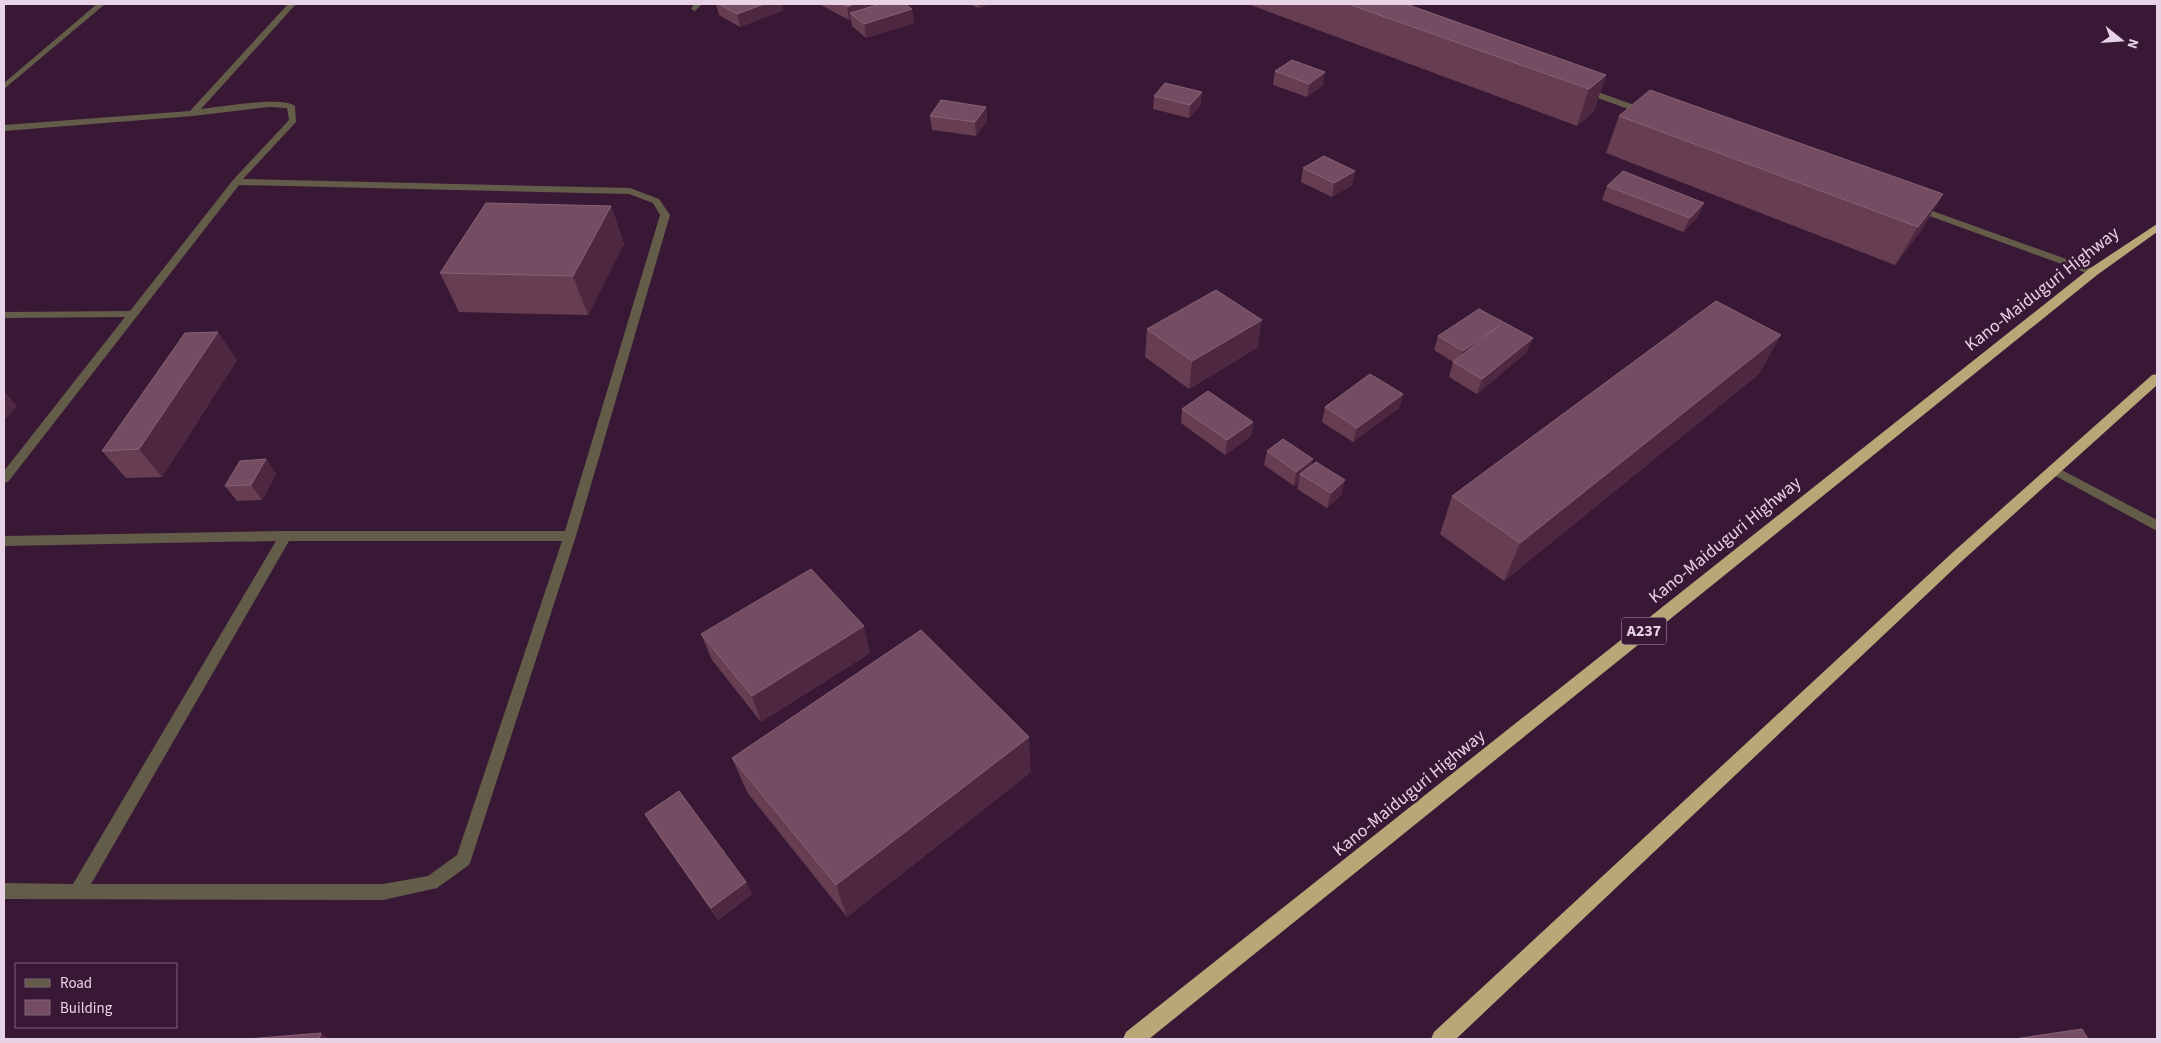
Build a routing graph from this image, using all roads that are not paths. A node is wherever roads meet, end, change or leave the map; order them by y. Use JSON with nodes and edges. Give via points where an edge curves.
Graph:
{"nodes":[{"id":1,"x":101,"y":4,"type":"edge"},
{"id":2,"x":292,"y":4,"type":"edge"},
{"id":3,"x":1573,"y":86,"type":"edge"},
{"id":4,"x":4,"y":87,"type":"edge"},
{"id":5,"x":193,"y":113,"type":"junction"},
{"id":6,"x":1656,"y":116,"type":"edge"},
{"id":7,"x":4,"y":128,"type":"edge"},
{"id":8,"x":236,"y":182,"type":"junction"},
{"id":9,"x":1908,"y":205,"type":"edge"},
{"id":10,"x":2157,"y":227,"type":"edge"},
{"id":11,"x":2092,"y":272,"type":"junction"},
{"id":12,"x":133,"y":314,"type":"junction"},
{"id":13,"x":4,"y":315,"type":"edge"},
{"id":14,"x":2157,"y":378,"type":"edge"},
{"id":15,"x":2056,"y":471,"type":"junction"},
{"id":16,"x":4,"y":479,"type":"edge"},
{"id":17,"x":2157,"y":526,"type":"edge"},
{"id":18,"x":285,"y":536,"type":"junction"},
{"id":19,"x":570,"y":536,"type":"junction"},
{"id":20,"x":4,"y":541,"type":"edge"},
{"id":21,"x":4,"y":891,"type":"edge"},
{"id":22,"x":77,"y":892,"type":"junction"},
{"id":23,"x":1133,"y":1039,"type":"edge"},
{"id":24,"x":1441,"y":1039,"type":"edge"}],
"edges":[{"from":1,"to":4,"type":"street"},
{"from":2,"to":5,"type":"street"},
{"from":3,"to":6,"type":"street"},
{"from":5,"to":7,"type":"street"},
{"from":5,"to":8,"type":"street","via":[[269,104],[291,106],[293,120]]},
{"from":8,"to":12,"type":"street"},
{"from":8,"to":19,"type":"street","via":[[630,191],[656,201],[665,216]]},
{"from":9,"to":11,"type":"street"},
{"from":10,"to":11,"type":"highway","name":"Kano-Maiduguri Highway","number":"A237"},
{"from":11,"to":23,"type":"highway","name":"Kano-Maiduguri Highway","number":"A237"},
{"from":12,"to":13,"type":"street"},
{"from":12,"to":16,"type":"street"},
{"from":14,"to":15,"type":"highway"},
{"from":15,"to":17,"type":"street"},
{"from":15,"to":24,"type":"highway","via":[[1957,557]]},
{"from":18,"to":19,"type":"street"},
{"from":18,"to":20,"type":"street"},
{"from":18,"to":22,"type":"street"},
{"from":19,"to":22,"type":"street","via":[[463,860],[431,883],[383,892]]},
{"from":21,"to":22,"type":"street"}]}
